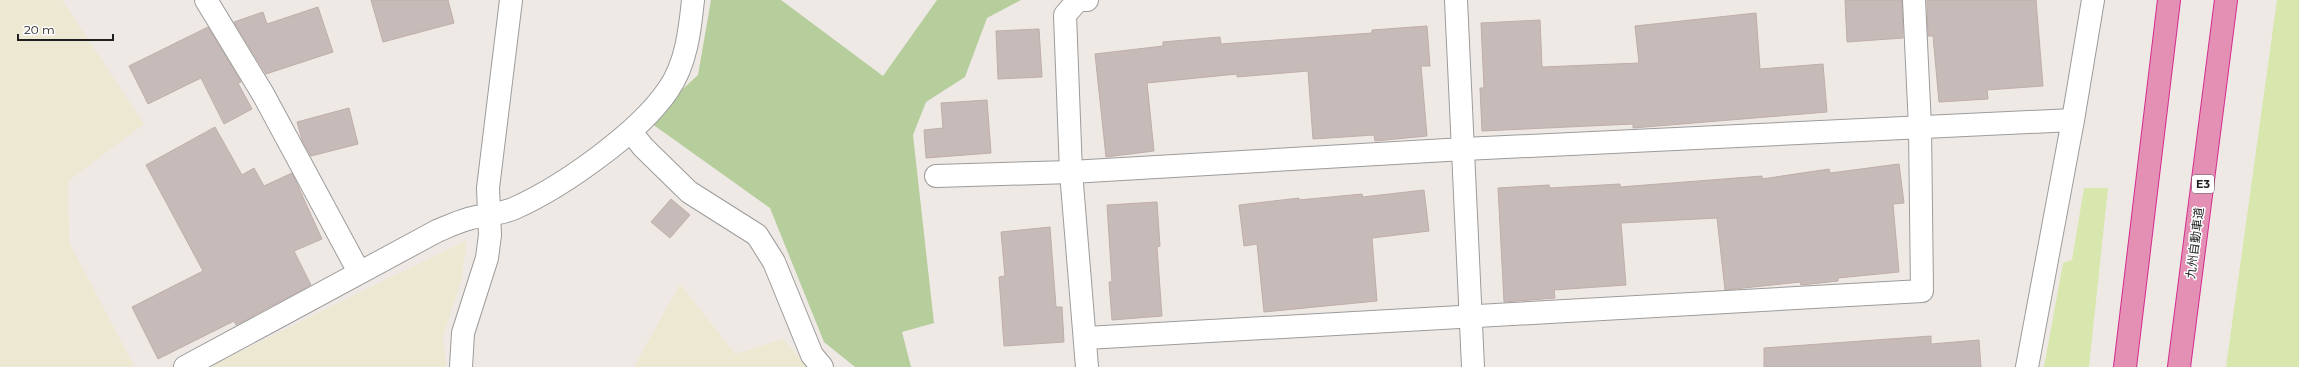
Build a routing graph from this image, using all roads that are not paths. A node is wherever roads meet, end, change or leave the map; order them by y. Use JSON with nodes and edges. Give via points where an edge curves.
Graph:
{"nodes":[{"id":1,"x":206,"y":0,"type":"edge"},
{"id":2,"x":511,"y":0,"type":"edge"},
{"id":3,"x":693,"y":0,"type":"edge"},
{"id":4,"x":1087,"y":0,"type":"edge"},
{"id":5,"x":1456,"y":0,"type":"edge"},
{"id":6,"x":1914,"y":0,"type":"edge"},
{"id":7,"x":2093,"y":0,"type":"edge"},
{"id":8,"x":2169,"y":0,"type":"edge"},
{"id":9,"x":2226,"y":0,"type":"edge"},
{"id":10,"x":2073,"y":120,"type":"junction"},
{"id":11,"x":1920,"y":127,"type":"junction"},
{"id":12,"x":631,"y":132,"type":"junction"},
{"id":13,"x":1464,"y":149,"type":"junction"},
{"id":14,"x":1071,"y":172,"type":"junction"},
{"id":15,"x":936,"y":176,"type":"dead end"},
{"id":16,"x":490,"y":216,"type":"junction"},
{"id":17,"x":360,"y":272,"type":"junction"},
{"id":18,"x":1472,"y":317,"type":"junction"},
{"id":19,"x":1086,"y":338,"type":"junction"},
{"id":20,"x":185,"y":367,"type":"edge"},
{"id":21,"x":461,"y":367,"type":"edge"},
{"id":22,"x":822,"y":367,"type":"edge"},
{"id":23,"x":1087,"y":367,"type":"edge"},
{"id":24,"x":1474,"y":367,"type":"edge"},
{"id":25,"x":2027,"y":367,"type":"edge"},
{"id":26,"x":2125,"y":367,"type":"edge"},
{"id":27,"x":2179,"y":367,"type":"edge"}],
"edges":[{"from":1,"to":17,"type":"street","via":[[263,94]]},
{"from":2,"to":16,"type":"street","via":[[488,188]]},
{"from":3,"to":12,"type":"street","via":[[683,57],[669,90]]},
{"from":4,"to":14,"type":"street","via":[[1078,0],[1065,15]]},
{"from":5,"to":13,"type":"street"},
{"from":6,"to":11,"type":"street"},
{"from":7,"to":10,"type":"street"},
{"from":8,"to":26,"type":"highway"},
{"from":9,"to":27,"type":"highway","name":"九州自動車道","number":"E3"},
{"from":10,"to":11,"type":"street"},
{"from":10,"to":25,"type":"street"},
{"from":11,"to":13,"type":"street"},
{"from":11,"to":18,"type":"street","via":[[1922,291]]},
{"from":12,"to":16,"type":"street","via":[[541,195],[514,209]]},
{"from":12,"to":22,"type":"street","via":[[642,147],[690,192],[757,235],[774,262],[812,355]]},
{"from":13,"to":14,"type":"street"},
{"from":13,"to":18,"type":"street"},
{"from":14,"to":15,"type":"street"},
{"from":14,"to":19,"type":"street"},
{"from":16,"to":17,"type":"street","via":[[468,218],[436,231]]},
{"from":16,"to":21,"type":"street","via":[[487,258],[463,333]]},
{"from":17,"to":20,"type":"street"},
{"from":18,"to":19,"type":"street"},
{"from":18,"to":24,"type":"street"},
{"from":19,"to":23,"type":"street"}]}
